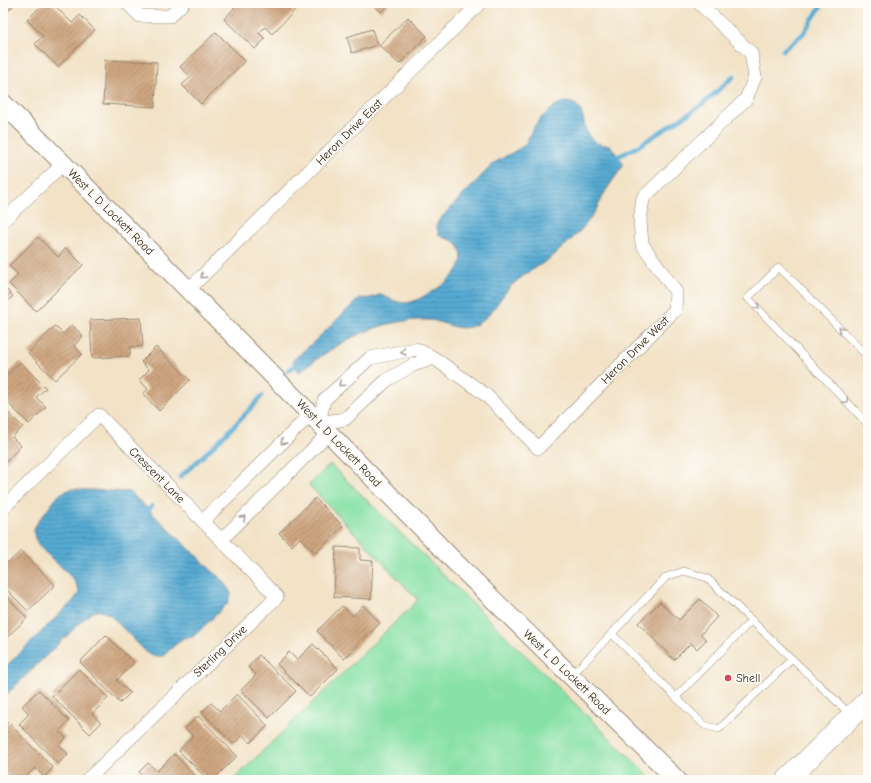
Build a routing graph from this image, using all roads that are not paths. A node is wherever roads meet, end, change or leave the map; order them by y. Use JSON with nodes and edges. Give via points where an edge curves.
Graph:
{"nodes":[{"id":1,"x":127,"y":3,"type":"edge"},
{"id":2,"x":183,"y":3,"type":"edge"},
{"id":3,"x":480,"y":3,"type":"edge"},
{"id":4,"x":699,"y":3,"type":"edge"},
{"id":5,"x":3,"y":103,"type":"edge"},
{"id":6,"x":63,"y":164,"type":"junction"},
{"id":7,"x":3,"y":221,"type":"edge"},
{"id":8,"x":188,"y":290,"type":"junction"},
{"id":9,"x":868,"y":357,"type":"edge"},
{"id":10,"x":434,"y":358,"type":"junction"},
{"id":11,"x":320,"y":423,"type":"junction"},
{"id":12,"x":868,"y":424,"type":"edge"},
{"id":13,"x":3,"y":508,"type":"edge"},
{"id":14,"x":202,"y":521,"type":"junction"},
{"id":15,"x":221,"y":540,"type":"junction"},
{"id":16,"x":752,"y":620,"type":"junction"},
{"id":17,"x":612,"y":634,"type":"junction"},
{"id":18,"x":792,"y":659,"type":"junction"},
{"id":19,"x":571,"y":676,"type":"junction"},
{"id":20,"x":676,"y":697,"type":"junction"},
{"id":21,"x":868,"y":700,"type":"edge"},
{"id":22,"x":852,"y":716,"type":"junction"},
{"id":23,"x":87,"y":780,"type":"edge"},
{"id":24,"x":677,"y":780,"type":"edge"},
{"id":25,"x":787,"y":780,"type":"edge"}],
"edges":[{"from":1,"to":2,"type":"street","via":[[140,16],[170,16]]},
{"from":3,"to":8,"type":"street","name":"Heron Drive East","one_way":true},
{"from":4,"to":10,"type":"street","name":"Heron Drive West","via":[[751,53],[755,77],[746,99],[643,198],[640,221],[642,244],[676,292],[675,310],[538,448],[486,395]]},
{"from":5,"to":6,"type":"main road","name":"West L D Lockett Road"},
{"from":6,"to":7,"type":"street"},
{"from":6,"to":8,"type":"main road","name":"West L D Lockett Road"},
{"from":8,"to":11,"type":"main road","name":"West L D Lockett Road"},
{"from":9,"to":12,"type":"lane","one_way":true,"via":[[779,267],[748,298]]},
{"from":10,"to":11,"type":"street","via":[[413,365],[387,380],[345,419]]},
{"from":10,"to":11,"type":"street","name":"Heron Drive West","one_way":true,"via":[[416,349],[370,358],[324,400]]},
{"from":11,"to":14,"type":"street","one_way":true},
{"from":15,"to":11,"type":"street","one_way":true},
{"from":11,"to":19,"type":"main road","name":"West L D Lockett Road","via":[[458,565]]},
{"from":13,"to":14,"type":"street","name":"Crescent Lane","via":[[99,415]]},
{"from":14,"to":15,"type":"street","name":"Sterling Drive"},
{"from":15,"to":23,"type":"street","name":"Sterling Drive","via":[[277,597]]},
{"from":16,"to":17,"type":"lane","via":[[707,578],[684,571],[666,577]]},
{"from":16,"to":18,"type":"lane"},
{"from":16,"to":20,"type":"lane"},
{"from":17,"to":19,"type":"lane"},
{"from":17,"to":20,"type":"lane"},
{"from":18,"to":20,"type":"lane","via":[[719,729],[704,725]]},
{"from":18,"to":22,"type":"lane"},
{"from":19,"to":24,"type":"main road","name":"West L D Lockett Road"},
{"from":21,"to":22,"type":"main road"},
{"from":22,"to":25,"type":"main road"}]}
